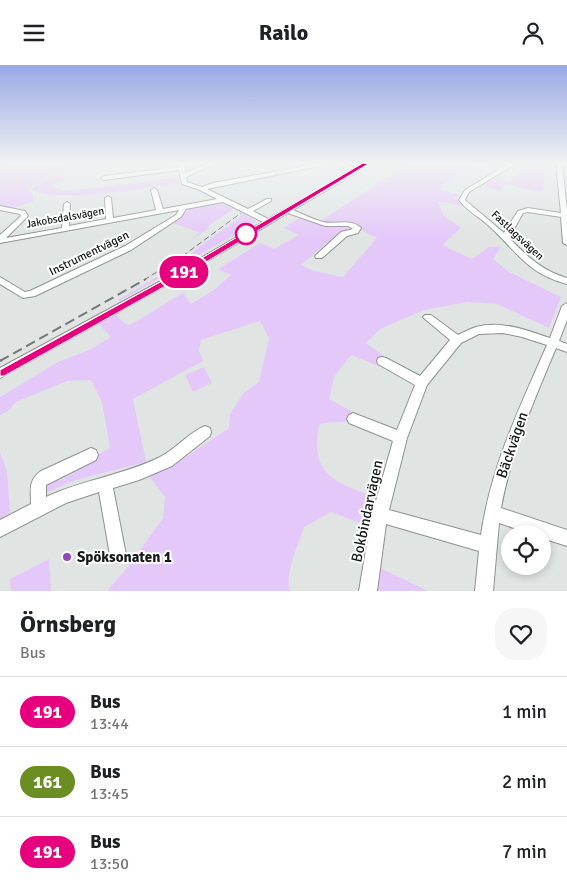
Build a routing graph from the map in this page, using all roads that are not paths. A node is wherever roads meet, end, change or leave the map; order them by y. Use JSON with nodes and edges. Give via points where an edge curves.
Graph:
{"nodes":[{"id":1,"x":202,"y":189,"type":"edge"},
{"id":2,"x":325,"y":189,"type":"edge"},
{"id":3,"x":471,"y":189,"type":"edge"},
{"id":4,"x":562,"y":189,"type":"edge"},
{"id":5,"x":154,"y":190,"type":"dead end"},
{"id":6,"x":108,"y":198,"type":"dead end"},
{"id":7,"x":223,"y":200,"type":"junction"},
{"id":8,"x":269,"y":200,"type":"dead end"},
{"id":9,"x":67,"y":204,"type":"dead end"},
{"id":10,"x":183,"y":208,"type":"junction"},
{"id":11,"x":0,"y":209,"type":"edge"},
{"id":12,"x":288,"y":209,"type":"junction"},
{"id":13,"x":160,"y":212,"type":"junction"},
{"id":14,"x":247,"y":212,"type":"junction"},
{"id":15,"x":565,"y":213,"type":"edge"},
{"id":16,"x":110,"y":221,"type":"junction"},
{"id":17,"x":267,"y":221,"type":"junction"},
{"id":18,"x":64,"y":229,"type":"junction"},
{"id":19,"x":505,"y":238,"type":"junction"},
{"id":20,"x":0,"y":240,"type":"edge"},
{"id":21,"x":567,"y":243,"type":"edge"},
{"id":22,"x":319,"y":256,"type":"dead end"},
{"id":23,"x":0,"y":280,"type":"edge"},
{"id":24,"x":567,"y":281,"type":"edge"},
{"id":25,"x":567,"y":306,"type":"edge"},
{"id":26,"x":428,"y":317,"type":"dead end"},
{"id":27,"x":457,"y":340,"type":"junction"},
{"id":28,"x":560,"y":345,"type":"edge"},
{"id":29,"x":382,"y":361,"type":"dead end"},
{"id":30,"x":0,"y":373,"type":"edge"},
{"id":31,"x":422,"y":383,"type":"junction"},
{"id":32,"x":354,"y":419,"type":"dead end"},
{"id":33,"x":206,"y":433,"type":"dead end"},
{"id":34,"x":400,"y":438,"type":"junction"},
{"id":35,"x":91,"y":455,"type":"dead end"},
{"id":36,"x":105,"y":484,"type":"junction"},
{"id":37,"x":38,"y":507,"type":"junction"},
{"id":38,"x":493,"y":513,"type":"junction"},
{"id":39,"x":380,"y":515,"type":"junction"},
{"id":40,"x":0,"y":529,"type":"edge"},
{"id":41,"x":567,"y":538,"type":"edge"},
{"id":42,"x":487,"y":545,"type":"junction"},
{"id":43,"x":118,"y":555,"type":"dead end"},
{"id":44,"x":368,"y":591,"type":"edge"},
{"id":45,"x":484,"y":591,"type":"edge"}],
"edges":[{"from":1,"to":7,"type":"street"},
{"from":2,"to":12,"type":"street"},
{"from":3,"to":19,"type":"street","name":"Fastlagsvägen","via":[[462,197],[465,205]]},
{"from":4,"to":15,"type":"street"},
{"from":5,"to":13,"type":"street"},
{"from":6,"to":16,"type":"street"},
{"from":7,"to":10,"type":"street","name":"Jakobsdalsvägen"},
{"from":7,"to":14,"type":"street"},
{"from":8,"to":14,"type":"street"},
{"from":9,"to":18,"type":"street"},
{"from":10,"to":13,"type":"street","name":"Jakobsdalsvägen"},
{"from":10,"to":23,"type":"street","name":"Instrumentvägen","via":[[179,216],[128,248],[32,294],[22,295]]},
{"from":11,"to":20,"type":"street","via":[[18,210],[25,216]]},
{"from":12,"to":17,"type":"street"},
{"from":12,"to":22,"type":"street","via":[[319,223],[351,224],[357,228],[344,234]]},
{"from":13,"to":16,"type":"street","name":"Jakobsdalsvägen"},
{"from":14,"to":17,"type":"street"},
{"from":15,"to":19,"type":"street","via":[[520,212]]},
{"from":15,"to":21,"type":"street"},
{"from":16,"to":18,"type":"street","name":"Jakobsdalsvägen"},
{"from":17,"to":30,"type":"street","via":[[164,283]]},
{"from":18,"to":20,"type":"street","name":"Jakobsdalsvägen"},
{"from":19,"to":24,"type":"street","name":"Fastlagsvägen","via":[[529,264]]},
{"from":25,"to":28,"type":"street","name":"Bäckvägen"},
{"from":26,"to":27,"type":"street"},
{"from":27,"to":28,"type":"street","name":"Bokbindarvägen","via":[[470,332],[503,329]]},
{"from":27,"to":31,"type":"street","name":"Bokbindarvägen"},
{"from":28,"to":38,"type":"street","name":"Bäckvägen","via":[[512,439]]},
{"from":29,"to":31,"type":"street"},
{"from":31,"to":34,"type":"street","name":"Bokbindarvägen"},
{"from":32,"to":34,"type":"street"},
{"from":33,"to":36,"type":"street","via":[[167,461]]},
{"from":34,"to":39,"type":"street","name":"Bokbindarvägen"},
{"from":35,"to":37,"type":"street","via":[[39,481]]},
{"from":36,"to":37,"type":"street"},
{"from":36,"to":43,"type":"street"},
{"from":37,"to":40,"type":"street"},
{"from":38,"to":41,"type":"street"},
{"from":38,"to":42,"type":"street","name":"Bäckvägen"},
{"from":39,"to":42,"type":"street"},
{"from":39,"to":44,"type":"street","name":"Bokbindarvägen"},
{"from":42,"to":45,"type":"street","name":"Bäckvägen"}]}
